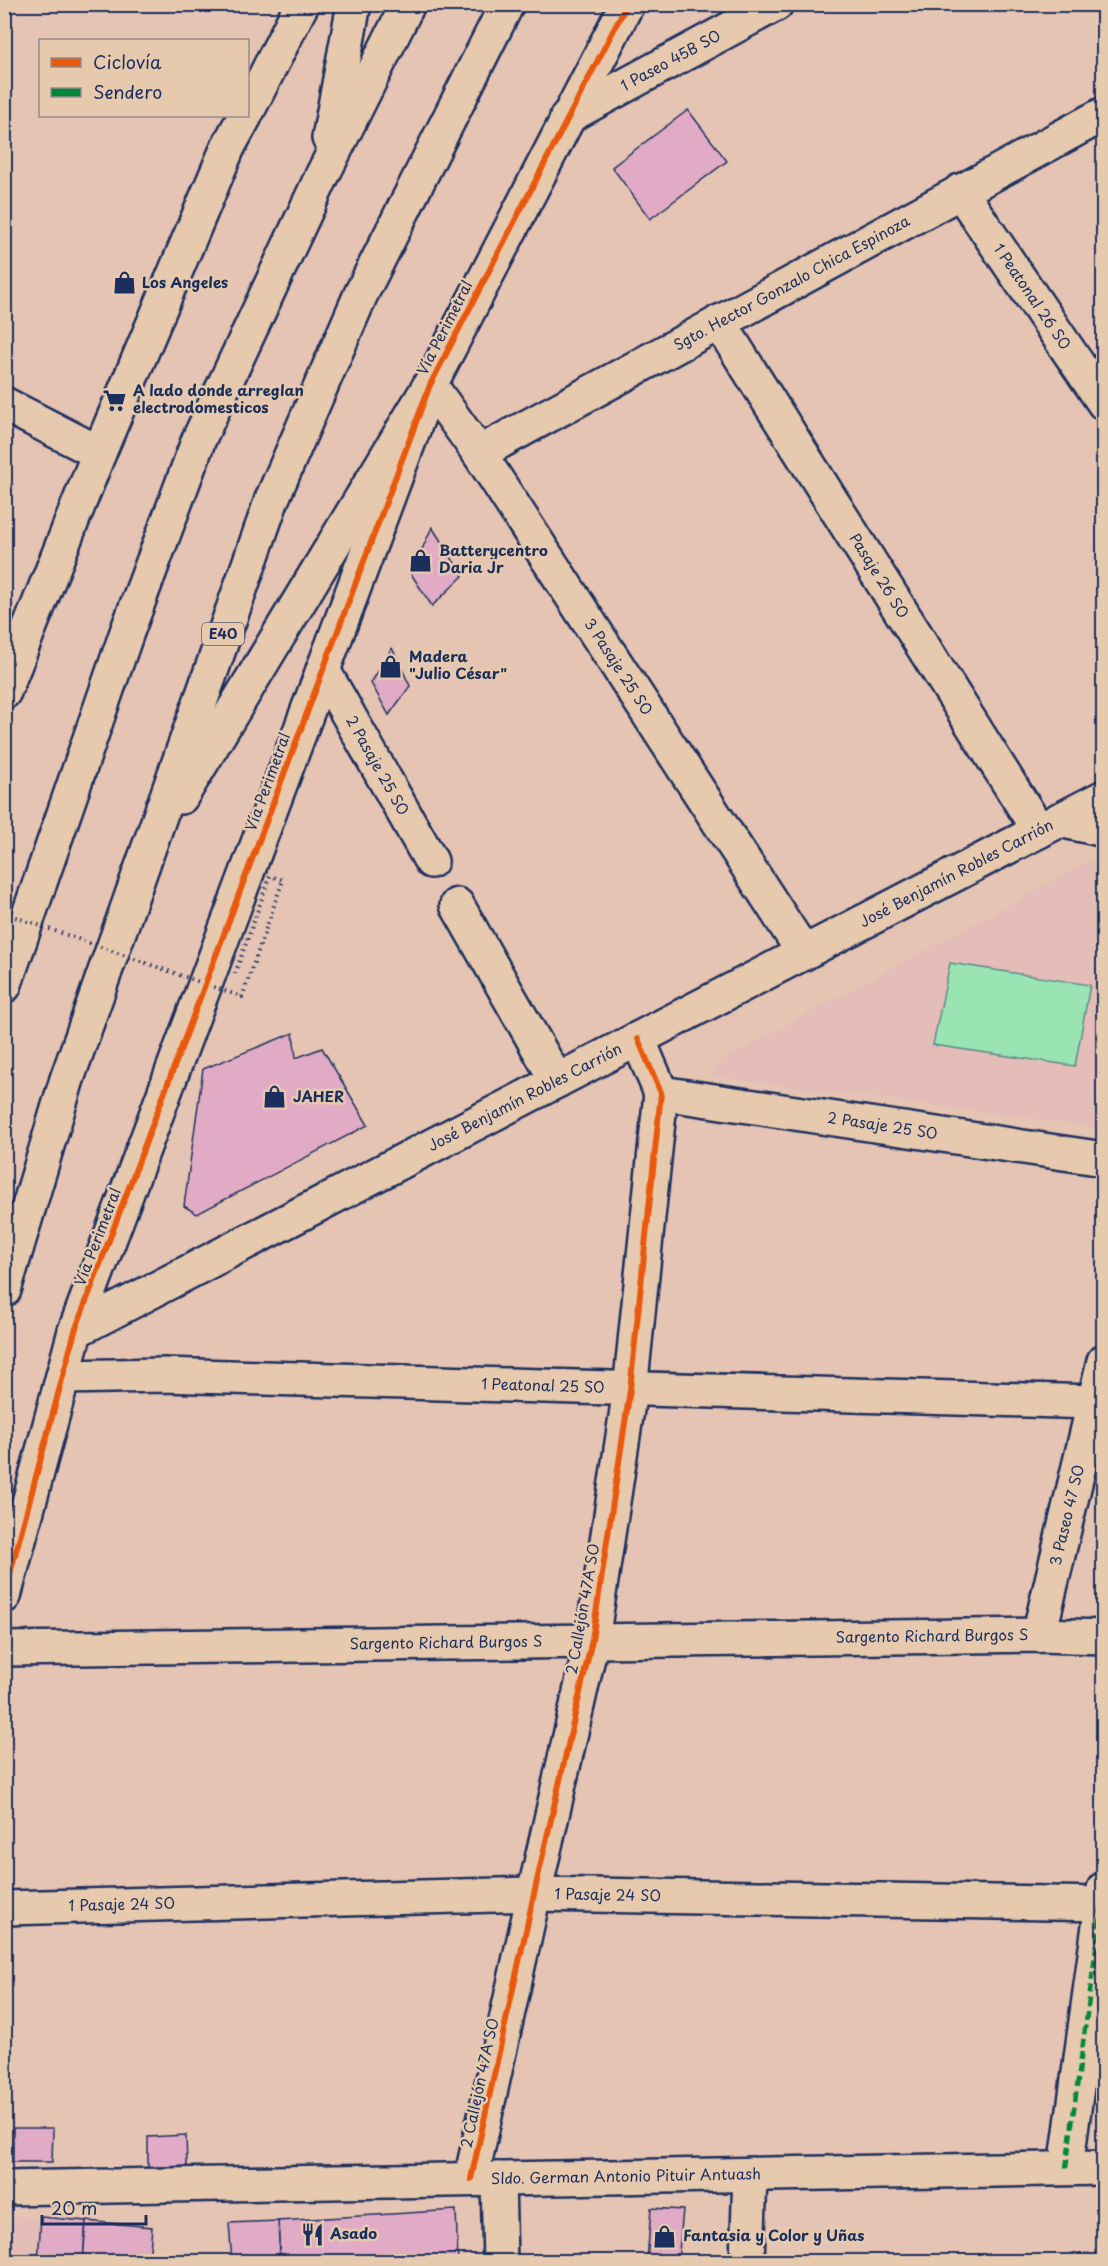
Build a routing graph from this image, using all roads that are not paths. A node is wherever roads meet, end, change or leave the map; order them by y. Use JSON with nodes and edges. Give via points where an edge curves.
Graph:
{"nodes":[{"id":1,"x":302,"y":4,"type":"edge"},
{"id":2,"x":354,"y":4,"type":"edge"},
{"id":3,"x":408,"y":4,"type":"edge"},
{"id":4,"x":507,"y":4,"type":"edge"},
{"id":5,"x":627,"y":4,"type":"edge"},
{"id":6,"x":776,"y":4,"type":"edge"},
{"id":7,"x":249,"y":108,"type":"edge"},
{"id":8,"x":1104,"y":114,"type":"edge"},
{"id":9,"x":244,"y":117,"type":"edge"},
{"id":10,"x":567,"y":117,"type":"junction"},
{"id":11,"x":322,"y":176,"type":"junction"},
{"id":12,"x":960,"y":191,"type":"junction"},
{"id":13,"x":719,"y":322,"type":"junction"},
{"id":14,"x":430,"y":385,"type":"junction"},
{"id":15,"x":1104,"y":403,"type":"edge"},
{"id":16,"x":4,"y":404,"type":"edge"},
{"id":17,"x":99,"y":453,"type":"junction"},
{"id":18,"x":479,"y":453,"type":"junction"},
{"id":19,"x":322,"y":670,"type":"junction"},
{"id":20,"x":4,"y":692,"type":"edge"},
{"id":21,"x":1104,"y":797,"type":"edge"},
{"id":22,"x":1049,"y":826,"type":"junction"},
{"id":23,"x":1104,"y":830,"type":"edge"},
{"id":24,"x":149,"y":850,"type":"junction"},
{"id":25,"x":431,"y":861,"type":"dead end"},
{"id":26,"x":457,"y":905,"type":"dead end"},
{"id":27,"x":804,"y":952,"type":"junction"},
{"id":28,"x":4,"y":986,"type":"edge"},
{"id":29,"x":638,"y":1039,"type":"junction"},
{"id":30,"x":557,"y":1081,"type":"junction"},
{"id":31,"x":661,"y":1093,"type":"junction"},
{"id":32,"x":1104,"y":1159,"type":"edge"},
{"id":33,"x":4,"y":1290,"type":"edge"},
{"id":34,"x":75,"y":1331,"type":"junction"},
{"id":35,"x":1104,"y":1361,"type":"edge"},
{"id":36,"x":63,"y":1377,"type":"junction"},
{"id":37,"x":630,"y":1390,"type":"junction"},
{"id":38,"x":1094,"y":1402,"type":"junction"},
{"id":39,"x":4,"y":1596,"type":"edge"},
{"id":40,"x":1038,"y":1635,"type":"junction"},
{"id":41,"x":1104,"y":1637,"type":"edge"},
{"id":42,"x":592,"y":1640,"type":"junction"},
{"id":43,"x":4,"y":1649,"type":"edge"},
{"id":44,"x":534,"y":1894,"type":"junction"},
{"id":45,"x":1103,"y":1899,"type":"edge"},
{"id":46,"x":4,"y":1908,"type":"edge"},
{"id":47,"x":1066,"y":2168,"type":"junction"},
{"id":48,"x":1104,"y":2168,"type":"edge"},
{"id":49,"x":750,"y":2174,"type":"junction"},
{"id":50,"x":485,"y":2179,"type":"junction"},
{"id":51,"x":4,"y":2188,"type":"edge"},
{"id":52,"x":500,"y":2262,"type":"edge"},
{"id":53,"x":747,"y":2262,"type":"edge"}],
"edges":[{"from":1,"to":7,"type":"main road"},
{"from":2,"to":11,"type":"main road"},
{"from":3,"to":11,"type":"main road"},
{"from":4,"to":24,"type":"main road","number":"E40","via":[[361,294],[272,499]]},
{"from":5,"to":10,"type":"main road","name":"Vía Perimetral"},
{"from":6,"to":10,"type":"main road","name":"1 Paseo 45B SO"},
{"from":8,"to":12,"type":"main road","name":"Sgto. Hector Gonzalo Chica Espinoza"},
{"from":9,"to":17,"type":"main road","via":[[228,147]]},
{"from":10,"to":14,"type":"main road","name":"Vía Perimetral"},
{"from":11,"to":28,"type":"main road","via":[[199,439],[123,643]]},
{"from":12,"to":13,"type":"main road","name":"Sgto. Hector Gonzalo Chica Espinoza"},
{"from":12,"to":15,"type":"main road","name":"1 Peatonal 26 SO"},
{"from":13,"to":18,"type":"main road","name":"Sgto. Hector Gonzalo Chica Espinoza"},
{"from":13,"to":22,"type":"main road","name":"Pasaje 26 SO"},
{"from":14,"to":18,"type":"main road","name":"3 Pasaje 25 SO"},
{"from":14,"to":19,"type":"main road","name":"Vía Perimetral"},
{"from":14,"to":24,"type":"main road"},
{"from":16,"to":17,"type":"main road"},
{"from":17,"to":20,"type":"main road"},
{"from":18,"to":27,"type":"main road","name":"3 Pasaje 25 SO"},
{"from":19,"to":25,"type":"main road","name":"2 Pasaje 25 SO"},
{"from":19,"to":34,"type":"main road","name":"Vía Perimetral"},
{"from":21,"to":22,"type":"main road","name":"José Benjamín Robles Carrión"},
{"from":22,"to":23,"type":"main road"},
{"from":22,"to":27,"type":"main road","name":"José Benjamín Robles Carrión"},
{"from":24,"to":33,"type":"main road","number":"E40","via":[[67,1079]]},
{"from":26,"to":30,"type":"main road"},
{"from":27,"to":29,"type":"main road","name":"José Benjamín Robles Carrión"},
{"from":29,"to":30,"type":"main road","name":"José Benjamín Robles Carrión"},
{"from":29,"to":31,"type":"main road","name":"2 Callejón 47A SO"},
{"from":30,"to":34,"type":"main road","name":"José Benjamín Robles Carrión"},
{"from":31,"to":32,"type":"main road","name":"2 Pasaje 25 SO"},
{"from":31,"to":37,"type":"main road","name":"2 Callejón 47A SO"},
{"from":34,"to":36,"type":"main road","name":"Vía Perimetral"},
{"from":35,"to":38,"type":"main road","name":"3 Paseo 47 SO"},
{"from":36,"to":37,"type":"main road","name":"1 Peatonal 25 SO","via":[[163,1375]]},
{"from":36,"to":39,"type":"main road","name":"Vía Perimetral"},
{"from":37,"to":38,"type":"main road","name":"1 Peatonal 25 SO"},
{"from":37,"to":42,"type":"main road","name":"2 Callejón 47A SO"},
{"from":38,"to":40,"type":"main road","name":"3 Paseo 47 SO"},
{"from":40,"to":41,"type":"main road","name":"Sargento Richard Burgos S"},
{"from":40,"to":42,"type":"main road","name":"Sargento Richard Burgos S"},
{"from":42,"to":43,"type":"main road","name":"Sargento Richard Burgos S"},
{"from":42,"to":44,"type":"main road","name":"2 Callejón 47A SO"},
{"from":44,"to":45,"type":"main road","name":"1 Pasaje 24 SO"},
{"from":44,"to":46,"type":"main road","name":"1 Pasaje 24 SO"},
{"from":44,"to":50,"type":"main road","name":"2 Callejón 47A SO"},
{"from":45,"to":47,"type":"main road"},
{"from":47,"to":48,"type":"main road","name":"Sldo. German Antonio Pituir Antuash"},
{"from":47,"to":49,"type":"main road","name":"Sldo. German Antonio Pituir Antuash"},
{"from":49,"to":50,"type":"main road","name":"Sldo. German Antonio Pituir Antuash"},
{"from":49,"to":53,"type":"main road"},
{"from":50,"to":51,"type":"main road","name":"Sldo. German Antonio Pituir Antuash"},
{"from":50,"to":52,"type":"main road","name":"2 Callejón 47A SO"}]}
